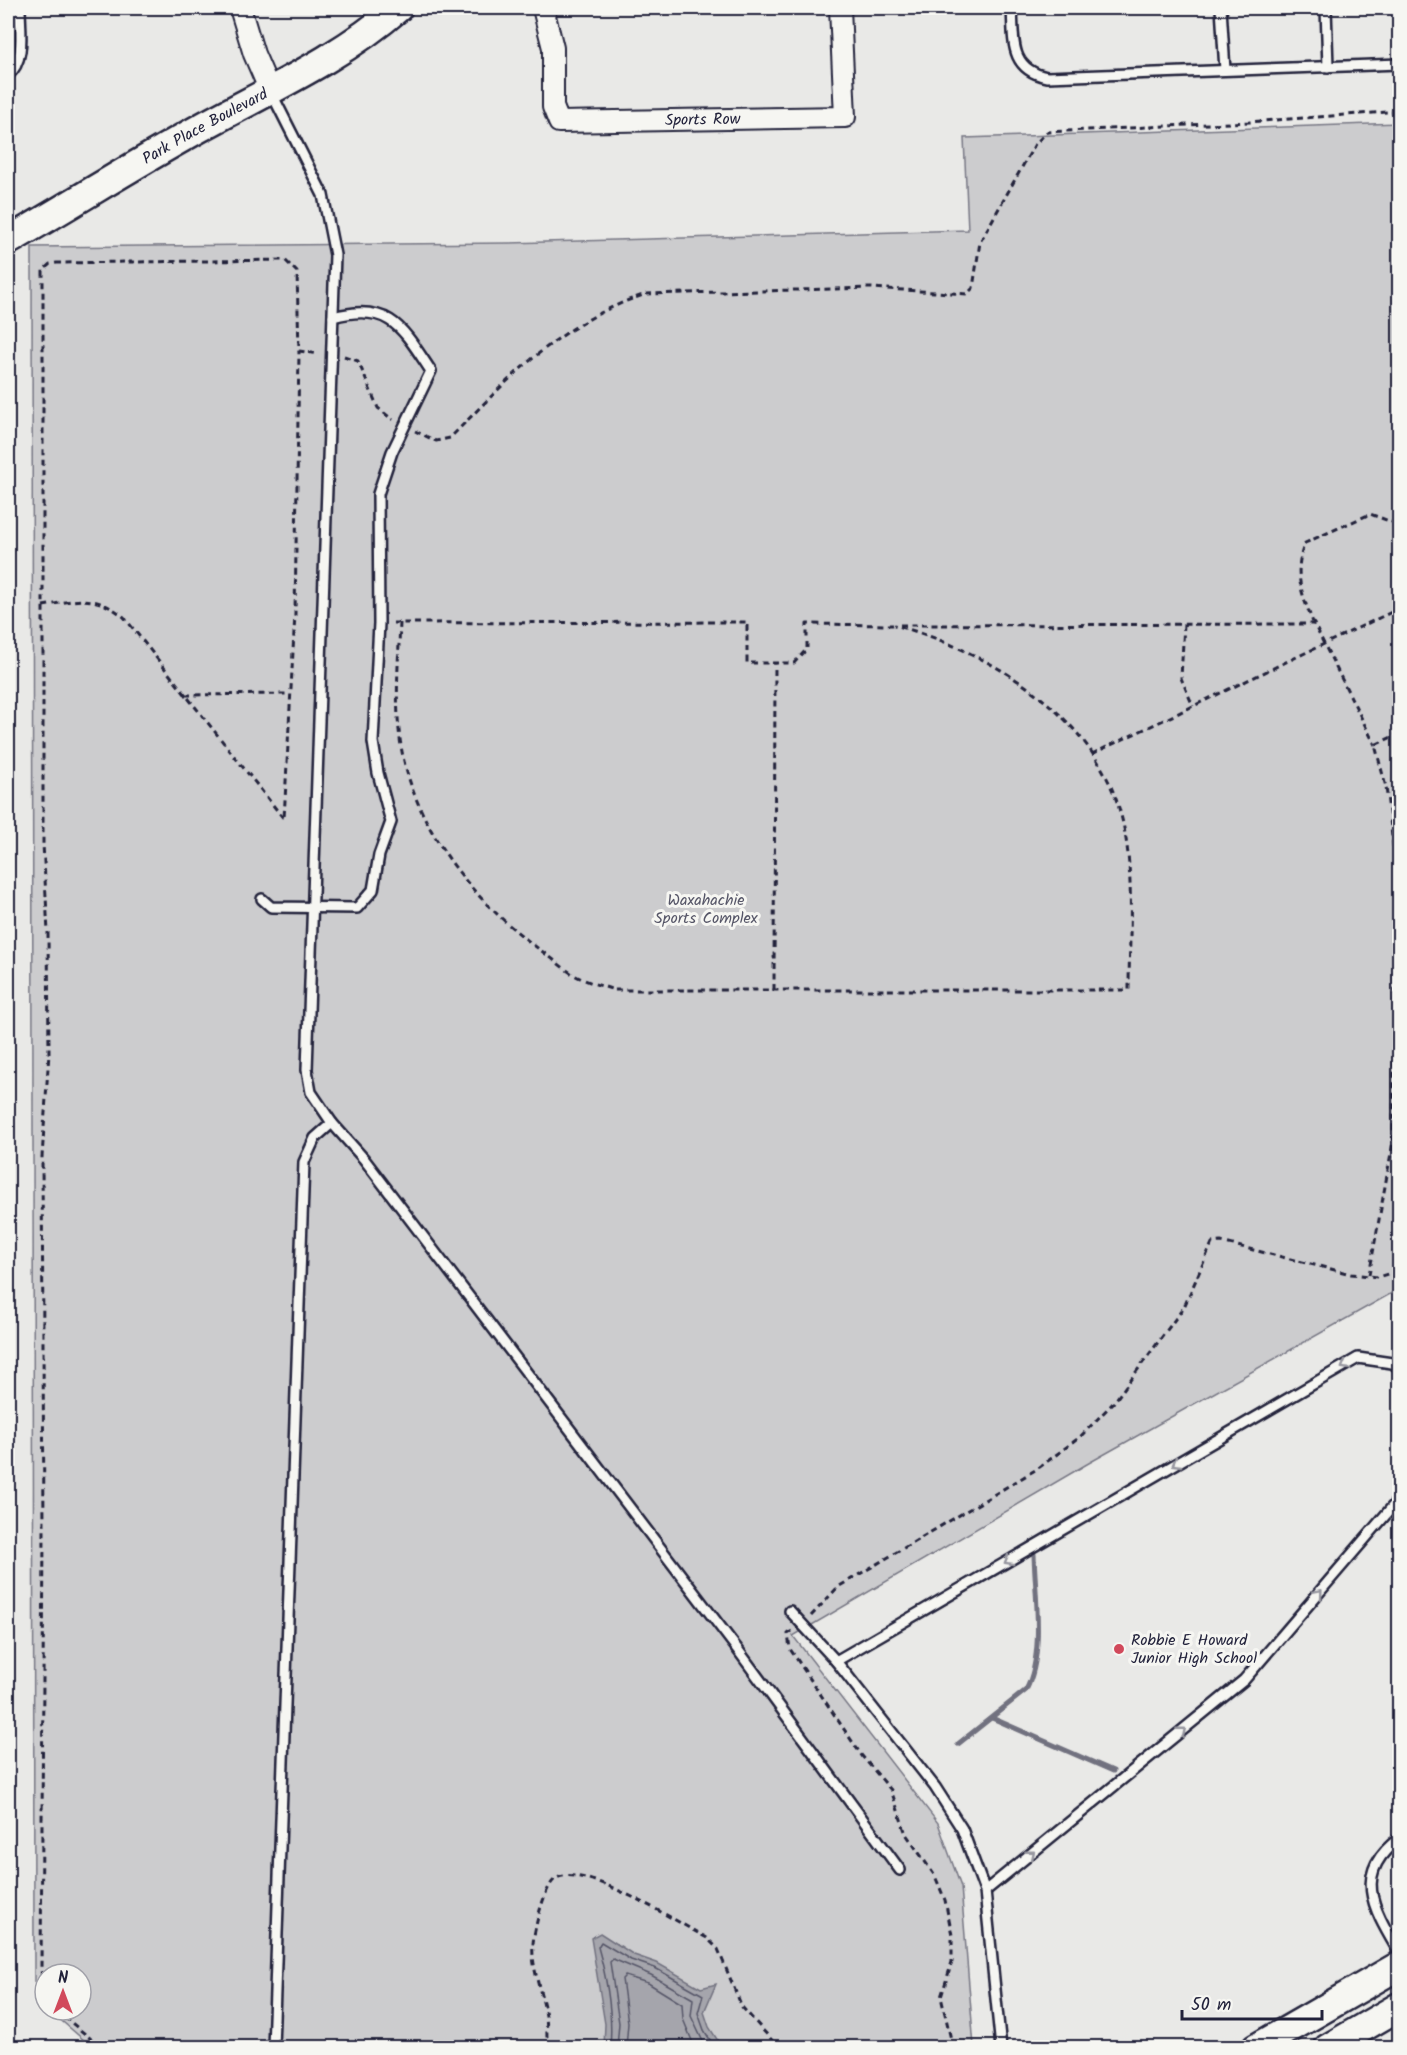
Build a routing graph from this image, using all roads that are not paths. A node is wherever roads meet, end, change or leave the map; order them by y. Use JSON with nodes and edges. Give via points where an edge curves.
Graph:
{"nodes":[{"id":1,"x":20,"y":8,"type":"edge"},
{"id":2,"x":240,"y":8,"type":"edge"},
{"id":3,"x":398,"y":8,"type":"edge"},
{"id":4,"x":543,"y":8,"type":"edge"},
{"id":5,"x":840,"y":8,"type":"edge"},
{"id":6,"x":1012,"y":8,"type":"edge"},
{"id":7,"x":1221,"y":8,"type":"edge"},
{"id":8,"x":1326,"y":8,"type":"edge"},
{"id":9,"x":1400,"y":64,"type":"edge"},
{"id":10,"x":1328,"y":67,"type":"junction"},
{"id":11,"x":1225,"y":70,"type":"junction"},
{"id":12,"x":8,"y":75,"type":"edge"},
{"id":13,"x":270,"y":91,"type":"junction"},
{"id":14,"x":8,"y":242,"type":"edge"},
{"id":15,"x":333,"y":317,"type":"junction"},
{"id":16,"x":262,"y":899,"type":"dead end"},
{"id":17,"x":312,"y":908,"type":"junction"},
{"id":18,"x":332,"y":1123,"type":"junction"},
{"id":19,"x":1400,"y":1368,"type":"edge"},
{"id":20,"x":1400,"y":1498,"type":"edge"},
{"id":21,"x":790,"y":1611,"type":"dead end"},
{"id":22,"x":836,"y":1661,"type":"junction"},
{"id":23,"x":1400,"y":1838,"type":"edge"},
{"id":24,"x":900,"y":1870,"type":"dead end"},
{"id":25,"x":985,"y":1891,"type":"junction"},
{"id":26,"x":1400,"y":1954,"type":"edge"},
{"id":27,"x":1400,"y":1965,"type":"edge"},
{"id":28,"x":1400,"y":2006,"type":"edge"},
{"id":29,"x":273,"y":2048,"type":"edge"},
{"id":30,"x":1001,"y":2048,"type":"edge"},
{"id":31,"x":1256,"y":2048,"type":"edge"},
{"id":32,"x":1328,"y":2048,"type":"edge"}],
"edges":[{"from":1,"to":12,"type":"lane","via":[[20,52],[15,69]]},
{"from":2,"to":13,"type":"street"},
{"from":3,"to":13,"type":"street","name":"Park Place Boulevard","via":[[380,24]]},
{"from":4,"to":5,"type":"street","name":"Sports Row","via":[[553,48],[553,107],[559,122],[844,117]]},
{"from":6,"to":11,"type":"lane","via":[[1017,56],[1026,69],[1038,75]]},
{"from":7,"to":11,"type":"lane"},
{"from":8,"to":10,"type":"lane"},
{"from":9,"to":10,"type":"lane"},
{"from":10,"to":11,"type":"lane"},
{"from":13,"to":14,"type":"street","name":"Park Place Boulevard"},
{"from":13,"to":15,"type":"lane","via":[[323,195],[335,255]]},
{"from":15,"to":17,"type":"lane"},
{"from":15,"to":17,"type":"lane","via":[[354,311],[380,315],[394,322],[431,371],[392,452],[378,494],[379,623],[373,742],[391,822],[379,855],[373,890],[357,908]]},
{"from":16,"to":17,"type":"lane","via":[[271,907]]},
{"from":17,"to":18,"type":"lane","via":[[307,1070],[311,1092]]},
{"from":18,"to":24,"type":"lane","via":[[364,1159],[738,1650]]},
{"from":18,"to":29,"type":"lane","via":[[315,1138],[304,1162]]},
{"from":19,"to":22,"type":"lane","one_way":true,"via":[[1392,1363],[1358,1358]]},
{"from":25,"to":20,"type":"lane","one_way":true,"via":[[1244,1680]]},
{"from":21,"to":22,"type":"lane"},
{"from":22,"to":25,"type":"lane","via":[[935,1787],[962,1829]]},
{"from":23,"to":26,"type":"lane","via":[[1386,1848],[1372,1870],[1370,1889],[1376,1912]]},
{"from":25,"to":30,"type":"lane"},
{"from":27,"to":31,"type":"street"},
{"from":28,"to":32,"type":"street"}]}
